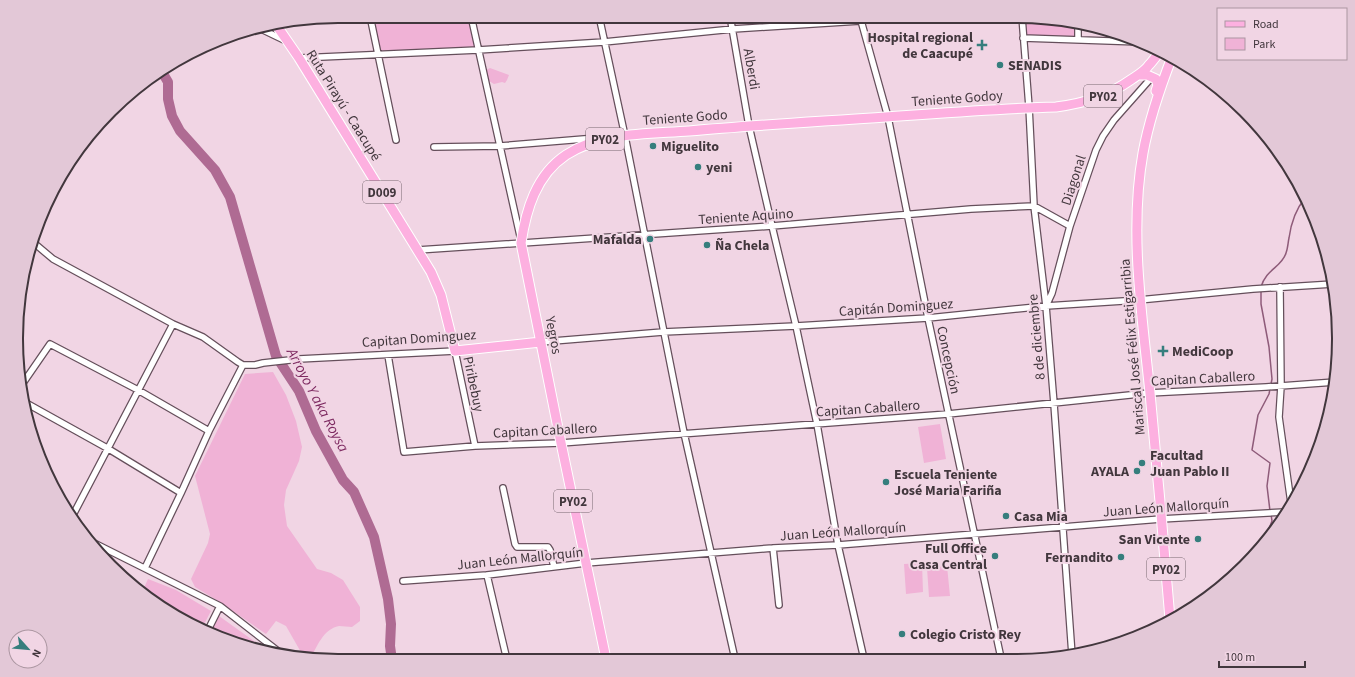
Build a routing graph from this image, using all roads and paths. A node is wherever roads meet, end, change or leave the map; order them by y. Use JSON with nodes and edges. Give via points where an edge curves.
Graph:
{"nodes":[{"id":1,"x":371,"y":23,"type":"edge"},
{"id":2,"x":472,"y":23,"type":"edge"},
{"id":3,"x":600,"y":23,"type":"edge"},
{"id":4,"x":732,"y":23,"type":"edge"},
{"id":5,"x":804,"y":23,"type":"edge"},
{"id":6,"x":861,"y":23,"type":"edge"},
{"id":7,"x":1022,"y":23,"type":"edge"},
{"id":8,"x":733,"y":28,"type":"junction"},
{"id":9,"x":279,"y":29,"type":"edge"},
{"id":10,"x":1078,"y":29,"type":"edge"},
{"id":11,"x":266,"y":32,"type":"edge"},
{"id":12,"x":1023,"y":38,"type":"junction"},
{"id":13,"x":1078,"y":40,"type":"junction"},
{"id":14,"x":1122,"y":41,"type":"edge"},
{"id":15,"x":288,"y":42,"type":"junction"},
{"id":16,"x":604,"y":42,"type":"junction"},
{"id":17,"x":478,"y":50,"type":"junction"},
{"id":18,"x":378,"y":55,"type":"junction"},
{"id":19,"x":1156,"y":56,"type":"edge"},
{"id":20,"x":299,"y":58,"type":"junction"},
{"id":21,"x":1170,"y":63,"type":"edge"},
{"id":22,"x":1139,"y":75,"type":"junction"},
{"id":23,"x":1152,"y":77,"type":"junction"},
{"id":24,"x":1029,"y":107,"type":"junction"},
{"id":25,"x":1154,"y":110,"type":"junction"},
{"id":26,"x":888,"y":117,"type":"junction"},
{"id":27,"x":750,"y":126,"type":"junction"},
{"id":28,"x":625,"y":136,"type":"junction"},
{"id":29,"x":396,"y":140,"type":"dead end"},
{"id":30,"x":500,"y":146,"type":"junction"},
{"id":31,"x":434,"y":148,"type":"dead end"},
{"id":32,"x":1034,"y":206,"type":"junction"},
{"id":33,"x":908,"y":214,"type":"junction"},
{"id":34,"x":772,"y":226,"type":"junction"},
{"id":35,"x":1070,"y":226,"type":"junction"},
{"id":36,"x":645,"y":235,"type":"junction"},
{"id":37,"x":521,"y":243,"type":"junction"},
{"id":38,"x":37,"y":246,"type":"edge"},
{"id":39,"x":418,"y":250,"type":"junction"},
{"id":40,"x":1327,"y":284,"type":"edge"},
{"id":41,"x":1280,"y":287,"type":"junction"},
{"id":42,"x":1139,"y":300,"type":"junction"},
{"id":43,"x":1046,"y":306,"type":"junction"},
{"id":44,"x":928,"y":318,"type":"junction"},
{"id":45,"x":173,"y":324,"type":"junction"},
{"id":46,"x":796,"y":326,"type":"junction"},
{"id":47,"x":663,"y":332,"type":"junction"},
{"id":48,"x":540,"y":342,"type":"junction"},
{"id":49,"x":455,"y":351,"type":"junction"},
{"id":50,"x":388,"y":355,"type":"junction"},
{"id":51,"x":243,"y":365,"type":"junction"},
{"id":52,"x":26,"y":378,"type":"edge"},
{"id":53,"x":1329,"y":382,"type":"edge"},
{"id":54,"x":1279,"y":386,"type":"junction"},
{"id":55,"x":138,"y":390,"type":"junction"},
{"id":56,"x":1150,"y":393,"type":"junction"},
{"id":57,"x":1054,"y":404,"type":"junction"},
{"id":58,"x":30,"y":405,"type":"edge"},
{"id":59,"x":948,"y":414,"type":"junction"},
{"id":60,"x":817,"y":424,"type":"junction"},
{"id":61,"x":209,"y":431,"type":"junction"},
{"id":62,"x":684,"y":433,"type":"junction"},
{"id":63,"x":561,"y":443,"type":"junction"},
{"id":64,"x":475,"y":446,"type":"junction"},
{"id":65,"x":108,"y":448,"type":"junction"},
{"id":66,"x":503,"y":488,"type":"dead end"},
{"id":67,"x":182,"y":493,"type":"junction"},
{"id":68,"x":1290,"y":496,"type":"edge"},
{"id":69,"x":75,"y":512,"type":"edge"},
{"id":70,"x":1280,"y":512,"type":"edge"},
{"id":71,"x":1162,"y":519,"type":"junction"},
{"id":72,"x":1063,"y":527,"type":"junction"},
{"id":73,"x":974,"y":534,"type":"junction"},
{"id":74,"x":838,"y":545,"type":"junction"},
{"id":75,"x":100,"y":546,"type":"edge"},
{"id":76,"x":773,"y":548,"type":"junction"},
{"id":77,"x":711,"y":553,"type":"junction"},
{"id":78,"x":586,"y":563,"type":"junction"},
{"id":79,"x":554,"y":567,"type":"junction"},
{"id":80,"x":145,"y":568,"type":"junction"},
{"id":81,"x":487,"y":575,"type":"junction"},
{"id":82,"x":403,"y":581,"type":"dead end"},
{"id":83,"x":779,"y":605,"type":"dead end"},
{"id":84,"x":220,"y":606,"type":"junction"},
{"id":85,"x":1170,"y":614,"type":"edge"},
{"id":86,"x":210,"y":626,"type":"edge"},
{"id":87,"x":273,"y":647,"type":"edge"},
{"id":88,"x":1071,"y":649,"type":"edge"},
{"id":89,"x":506,"y":654,"type":"edge"},
{"id":90,"x":605,"y":654,"type":"edge"},
{"id":91,"x":734,"y":654,"type":"edge"},
{"id":92,"x":863,"y":654,"type":"edge"},
{"id":93,"x":1000,"y":654,"type":"edge"}],
"edges":[{"from":1,"to":18,"type":"street"},
{"from":2,"to":17,"type":"street","name":"Yegros"},
{"from":3,"to":16,"type":"street"},
{"from":4,"to":8,"type":"street","name":"Alberdi"},
{"from":5,"to":8,"type":"street"},
{"from":6,"to":26,"type":"street","name":"Concepción"},
{"from":7,"to":12,"type":"street","name":"8 de diciembre"},
{"from":8,"to":16,"type":"street"},
{"from":8,"to":27,"type":"street","name":"Alberdi"},
{"from":9,"to":15,"type":"main road","name":"Ruta Pirayú - Caacupé","number":"D009"},
{"from":10,"to":13,"type":"street"},
{"from":11,"to":15,"type":"street"},
{"from":12,"to":13,"type":"street"},
{"from":12,"to":24,"type":"street","name":"8 de diciembre"},
{"from":13,"to":14,"type":"street"},
{"from":15,"to":20,"type":"main road","name":"Ruta Pirayú - Caacupé","number":"D009"},
{"from":16,"to":17,"type":"street"},
{"from":16,"to":28,"type":"street"},
{"from":17,"to":18,"type":"street"},
{"from":17,"to":30,"type":"street","name":"Yegros"},
{"from":18,"to":20,"type":"street"},
{"from":18,"to":29,"type":"street"},
{"from":19,"to":22,"type":"main road","number":"PY02"},
{"from":20,"to":39,"type":"main road","name":"Ruta Pirayú - Caacupé","number":"D009"},
{"from":21,"to":25,"type":"main road","number":"PY02"},
{"from":22,"to":23,"type":"main road"},
{"from":22,"to":24,"type":"main road","number":"PY02","via":[[1090,101],[1056,107]]},
{"from":23,"to":25,"type":"main road","via":[[1158,85]]},
{"from":23,"to":35,"type":"street","name":"Diagonal","via":[[1103,136],[1091,162]]},
{"from":24,"to":26,"type":"main road","name":"Teniente Godoy","number":"PY02"},
{"from":24,"to":32,"type":"street","name":"8 de diciembre"},
{"from":25,"to":42,"type":"main road","name":"Mariscal José Félix Estigarribia","number":"PY02","via":[[1143,152],[1138,192]]},
{"from":26,"to":27,"type":"main road","name":"Teniente Godo","number":"PY02"},
{"from":26,"to":33,"type":"street","name":"Concepción"},
{"from":27,"to":28,"type":"main road","name":"Teniente Godo","number":"PY02"},
{"from":27,"to":34,"type":"street","name":"Alberdi"},
{"from":28,"to":30,"type":"street"},
{"from":28,"to":36,"type":"street"},
{"from":28,"to":37,"type":"main road","name":"Teniente Godo","number":"PY02","via":[[579,147],[554,164],[536,189],[524,223]]},
{"from":30,"to":31,"type":"street"},
{"from":30,"to":37,"type":"street","name":"Yegros"},
{"from":32,"to":33,"type":"street","name":"Teniente Aquino"},
{"from":32,"to":35,"type":"street"},
{"from":32,"to":43,"type":"street","name":"8 de diciembre"},
{"from":33,"to":34,"type":"street","name":"Teniente Aquino"},
{"from":33,"to":44,"type":"street","name":"Concepción"},
{"from":34,"to":36,"type":"street","name":"Teniente Aquino"},
{"from":34,"to":46,"type":"street","name":"Alberdi"},
{"from":35,"to":43,"type":"street","name":"Diagonal","via":[[1052,293]]},
{"from":36,"to":37,"type":"street","name":"Teniente Aquino"},
{"from":36,"to":47,"type":"street"},
{"from":37,"to":39,"type":"street","name":"Teniente Aquino"},
{"from":37,"to":48,"type":"main road","name":"Yegros","number":"PY02"},
{"from":38,"to":45,"type":"street","via":[[53,259]]},
{"from":39,"to":49,"type":"main road","name":"Ruta Pirayú - Caacupé","number":"D009","via":[[441,295]]},
{"from":40,"to":41,"type":"street"},
{"from":41,"to":42,"type":"street","name":"Capitán Dominguez"},
{"from":41,"to":54,"type":"street"},
{"from":42,"to":43,"type":"street","name":"Capitán Dominguez"},
{"from":42,"to":56,"type":"main road","name":"Mariscal José Félix Estigarribia","number":"PY02"},
{"from":43,"to":44,"type":"street","name":"Capitán Dominguez"},
{"from":43,"to":57,"type":"street","name":"8 de diciembre"},
{"from":44,"to":46,"type":"street","name":"Capitán Dominguez"},
{"from":44,"to":59,"type":"street","name":"Concepción"},
{"from":45,"to":51,"type":"street","via":[[203,337]]},
{"from":45,"to":55,"type":"street"},
{"from":46,"to":47,"type":"street","name":"Capitán Dominguez"},
{"from":46,"to":60,"type":"street","name":"Alberdi"},
{"from":47,"to":48,"type":"street","name":"Capitán Dominguez"},
{"from":47,"to":62,"type":"street"},
{"from":48,"to":49,"type":"main road","name":"Capitan Dominguez"},
{"from":48,"to":63,"type":"main road","name":"Yegros","number":"PY02"},
{"from":49,"to":50,"type":"street","name":"Capitan Dominguez"},
{"from":49,"to":64,"type":"street","name":"Piribebuy"},
{"from":50,"to":51,"type":"street","name":"Capitan Dominguez","via":[[299,359]]},
{"from":50,"to":64,"type":"street","name":"Capitan Caballero","via":[[404,452]]},
{"from":51,"to":61,"type":"street"},
{"from":52,"to":55,"type":"street","via":[[50,344]]},
{"from":53,"to":54,"type":"street","name":"Capitan Caballero"},
{"from":54,"to":56,"type":"street","name":"Capitan Caballero"},
{"from":54,"to":68,"type":"street","via":[[1279,417]]},
{"from":55,"to":61,"type":"street"},
{"from":55,"to":65,"type":"street"},
{"from":56,"to":57,"type":"street","name":"Capitan Caballero"},
{"from":56,"to":71,"type":"main road","name":"Mariscal José Félix Estigarribia","number":"PY02"},
{"from":57,"to":59,"type":"street","name":"Capitan Caballero"},
{"from":57,"to":72,"type":"street","name":"8 de diciembre"},
{"from":58,"to":65,"type":"street"},
{"from":59,"to":60,"type":"street","name":"Capitan Caballero"},
{"from":59,"to":73,"type":"street","name":"Concepción"},
{"from":60,"to":62,"type":"street","name":"Capitan Caballero"},
{"from":60,"to":74,"type":"street","name":"Alberdi"},
{"from":61,"to":67,"type":"street"},
{"from":62,"to":63,"type":"street","name":"Capitan Caballero"},
{"from":62,"to":77,"type":"street"},
{"from":63,"to":64,"type":"street","name":"Capitan Caballero"},
{"from":63,"to":78,"type":"main road","name":"Yegros","number":"PY02"},
{"from":65,"to":67,"type":"street"},
{"from":65,"to":69,"type":"street"},
{"from":66,"to":79,"type":"street","via":[[515,544],[517,547],[548,548]]},
{"from":67,"to":80,"type":"street"},
{"from":70,"to":71,"type":"street","name":"Juan León Mallorquín"},
{"from":71,"to":72,"type":"street","name":"Juan León Mallorquín"},
{"from":71,"to":85,"type":"main road","name":"Mariscal José Félix Estigarribia","number":"PY02"},
{"from":72,"to":73,"type":"street","name":"Juan León Mallorquín"},
{"from":72,"to":88,"type":"street","name":"8 de diciembre"},
{"from":73,"to":74,"type":"street","name":"Juan León Mallorquín"},
{"from":73,"to":93,"type":"street","name":"Concepción"},
{"from":74,"to":76,"type":"street","name":"Juan León Mallorquín"},
{"from":74,"to":92,"type":"street","name":"Alberdi"},
{"from":75,"to":80,"type":"street"},
{"from":76,"to":77,"type":"street","name":"Juan León Mallorquín"},
{"from":76,"to":83,"type":"street"},
{"from":77,"to":78,"type":"street","name":"Juan León Mallorquín"},
{"from":77,"to":91,"type":"street"},
{"from":78,"to":79,"type":"street","name":"Juan León Mallorquín"},
{"from":78,"to":90,"type":"main road","name":"Yegros","number":"PY02"},
{"from":79,"to":81,"type":"street","name":"Juan León Mallorquín"},
{"from":80,"to":84,"type":"street"},
{"from":81,"to":82,"type":"street","name":"Juan León Mallorquín"},
{"from":81,"to":89,"type":"street"},
{"from":84,"to":86,"type":"street"},
{"from":84,"to":87,"type":"street"}]}
